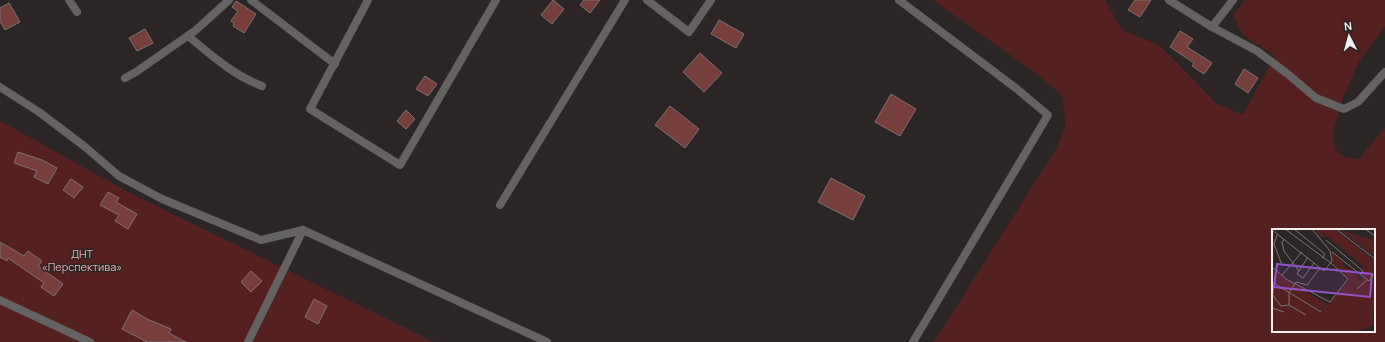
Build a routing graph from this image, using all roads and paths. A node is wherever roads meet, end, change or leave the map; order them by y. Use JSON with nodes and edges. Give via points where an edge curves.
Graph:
{"nodes":[{"id":1,"x":69,"y":0,"type":"edge"},
{"id":2,"x":229,"y":0,"type":"edge"},
{"id":3,"x":251,"y":0,"type":"edge"},
{"id":4,"x":368,"y":0,"type":"edge"},
{"id":5,"x":496,"y":0,"type":"edge"},
{"id":6,"x":625,"y":0,"type":"edge"},
{"id":7,"x":647,"y":0,"type":"edge"},
{"id":8,"x":711,"y":0,"type":"edge"},
{"id":9,"x":900,"y":0,"type":"edge"},
{"id":10,"x":1169,"y":0,"type":"edge"},
{"id":11,"x":1233,"y":0,"type":"edge"},
{"id":12,"x":77,"y":12,"type":"dead end"},
{"id":13,"x":1212,"y":27,"type":"junction"},
{"id":14,"x":188,"y":36,"type":"junction"},
{"id":15,"x":335,"y":64,"type":"junction"},
{"id":16,"x":1385,"y":72,"type":"edge"},
{"id":17,"x":125,"y":78,"type":"dead end"},
{"id":18,"x":262,"y":86,"type":"dead end"},
{"id":19,"x":0,"y":87,"type":"edge"},
{"id":20,"x":500,"y":205,"type":"dead end"},
{"id":21,"x":303,"y":230,"type":"junction"},
{"id":22,"x":1,"y":302,"type":"edge"},
{"id":23,"x":90,"y":342,"type":"edge"},
{"id":24,"x":248,"y":342,"type":"edge"},
{"id":25,"x":547,"y":342,"type":"edge"},
{"id":26,"x":913,"y":342,"type":"edge"}],
"edges":[{"from":1,"to":12,"type":"street"},
{"from":2,"to":14,"type":"street"},
{"from":3,"to":15,"type":"street"},
{"from":4,"to":15,"type":"street"},
{"from":5,"to":15,"type":"street","via":[[400,165],[310,110]]},
{"from":6,"to":20,"type":"street"},
{"from":7,"to":8,"type":"street","via":[[689,32]]},
{"from":9,"to":26,"type":"street","via":[[1048,115]]},
{"from":10,"to":13,"type":"street"},
{"from":11,"to":13,"type":"street"},
{"from":13,"to":16,"type":"street","via":[[1257,51],[1316,98],[1344,109],[1358,102]]},
{"from":14,"to":17,"type":"street"},
{"from":14,"to":18,"type":"street","via":[[220,63]]},
{"from":19,"to":21,"type":"street","via":[[39,112],[119,176],[162,199],[261,240]]},
{"from":21,"to":24,"type":"street"},
{"from":21,"to":25,"type":"street"},
{"from":22,"to":23,"type":"street"}]}
